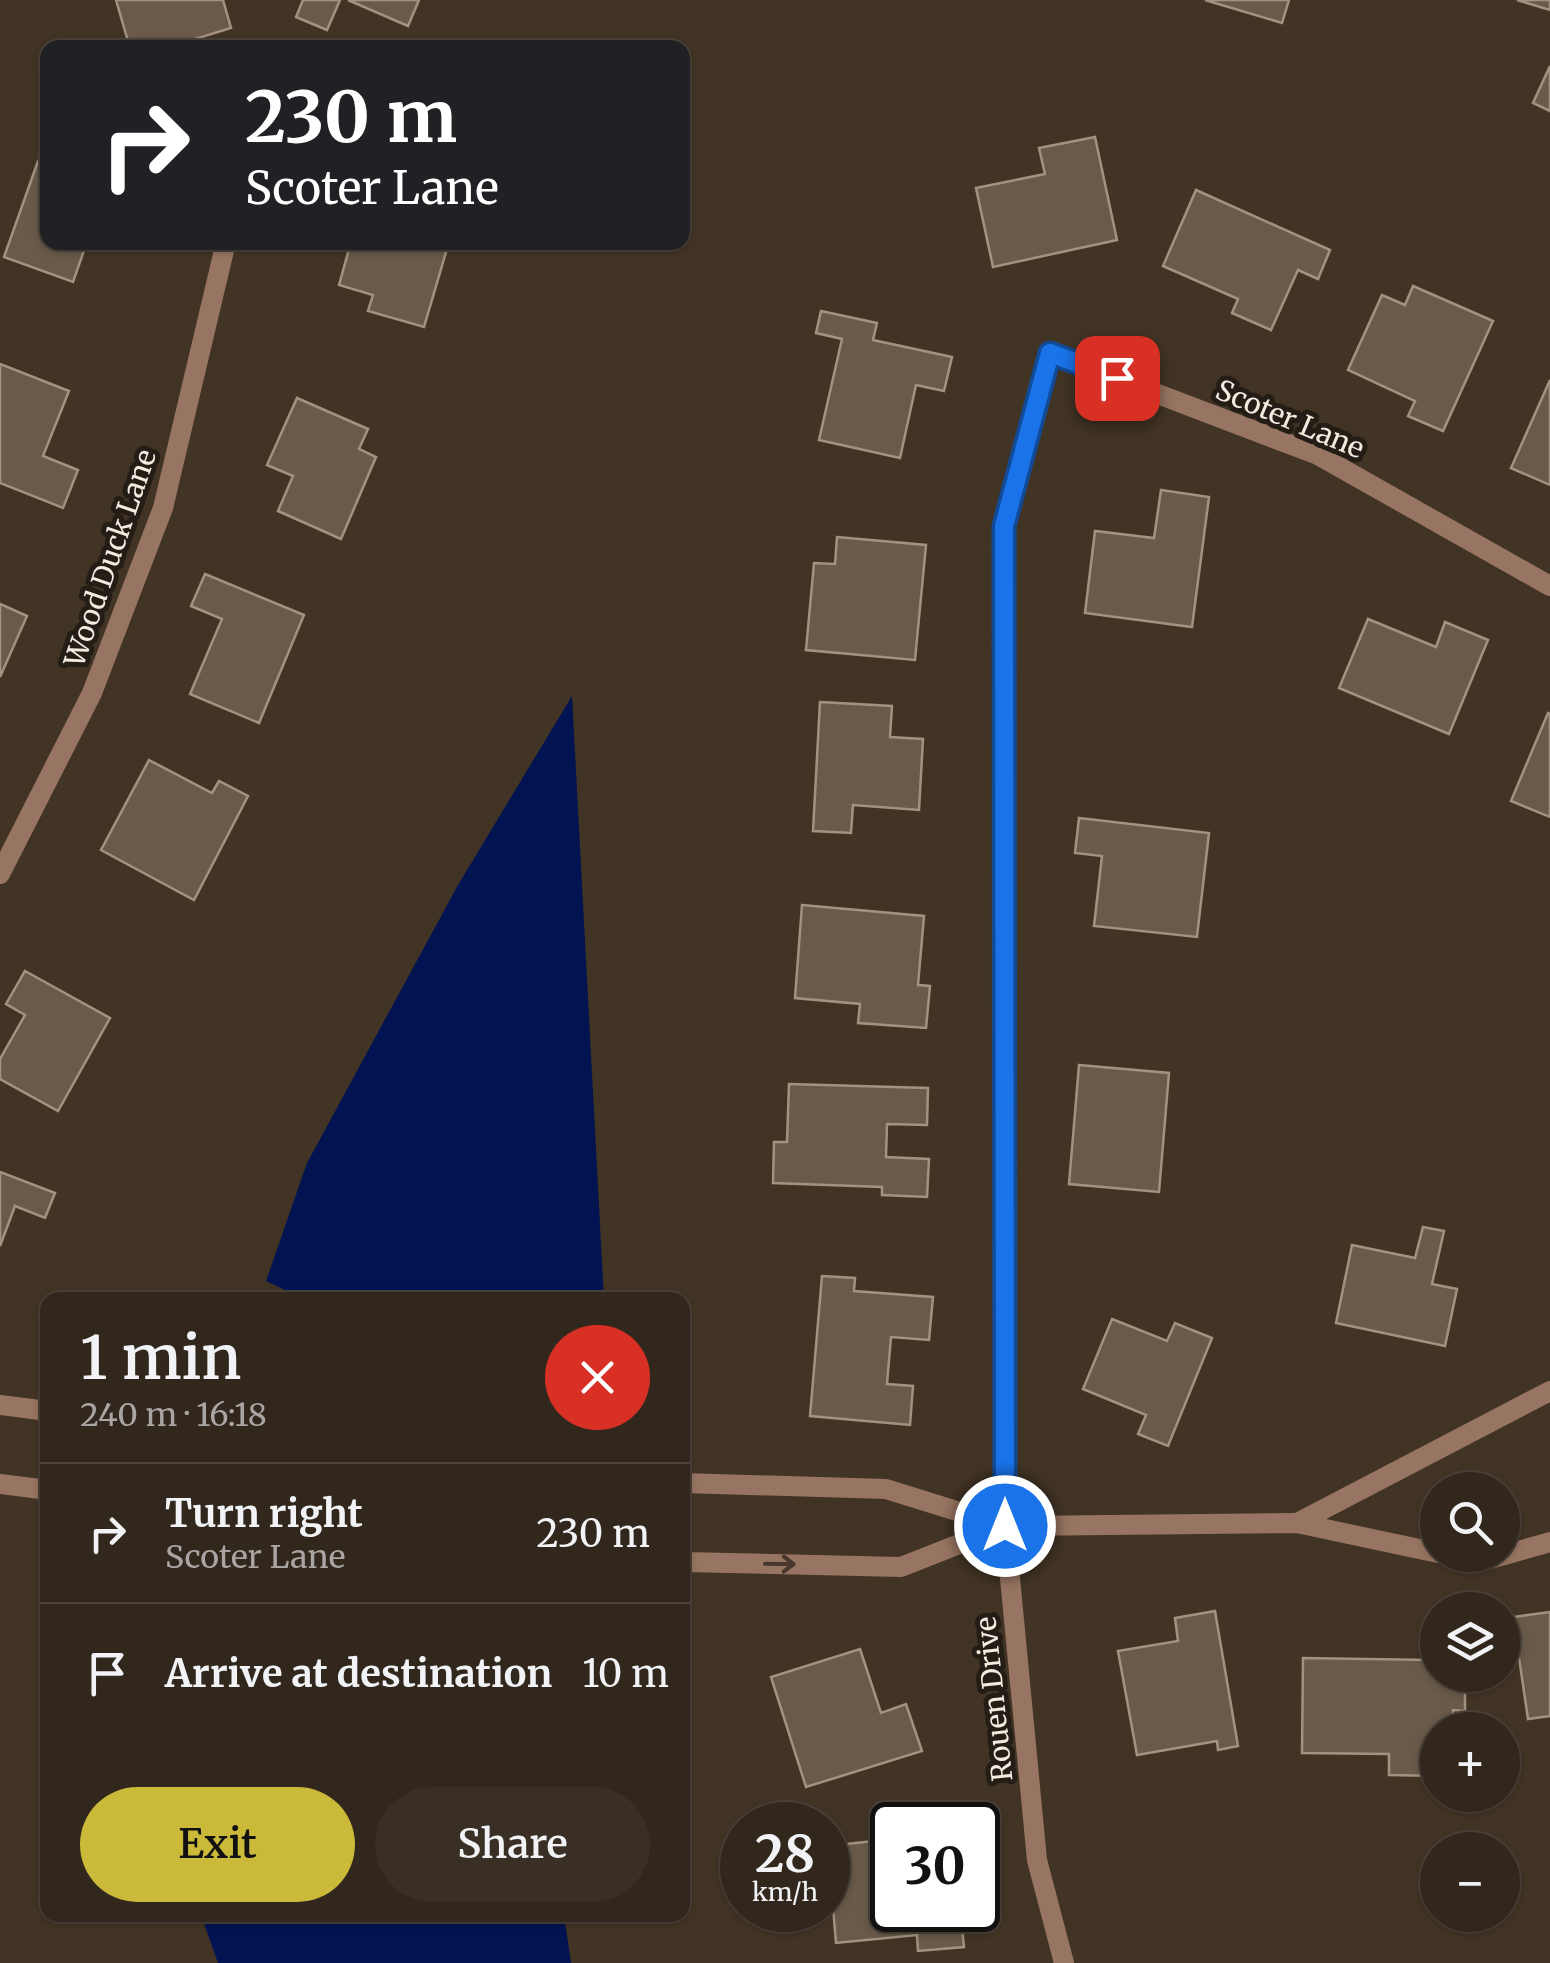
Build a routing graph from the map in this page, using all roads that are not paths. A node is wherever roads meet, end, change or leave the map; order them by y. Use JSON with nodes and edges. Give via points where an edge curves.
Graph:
{"nodes":[{"id":1,"x":224,"y":250,"type":"edge"},
{"id":2,"x":1050,"y":353,"type":"joint"},
{"id":3,"x":1550,"y":586,"type":"edge"},
{"id":4,"x":0,"y":874,"type":"edge"},
{"id":5,"x":1550,"y":1391,"type":"edge"},
{"id":6,"x":0,"y":1405,"type":"edge"},
{"id":7,"x":40,"y":1410,"type":"edge"},
{"id":8,"x":0,"y":1484,"type":"edge"},
{"id":9,"x":690,"y":1484,"type":"edge"},
{"id":10,"x":40,"y":1489,"type":"edge"},
{"id":11,"x":1297,"y":1523,"type":"junction"},
{"id":12,"x":1005,"y":1526,"type":"junction"},
{"id":13,"x":1550,"y":1542,"type":"edge"},
{"id":14,"x":1420,"y":1549,"type":"edge"},
{"id":15,"x":1520,"y":1551,"type":"edge"},
{"id":16,"x":690,"y":1562,"type":"edge"},
{"id":17,"x":1064,"y":1963,"type":"edge"}],
"edges":[{"from":1,"to":4,"type":"street","name":"Wood Duck Lane","via":[[163,508],[92,692]]},
{"from":2,"to":3,"type":"street","name":"Scoter Lane","via":[[1318,455]]},
{"from":2,"to":12,"type":"street","name":"Rouen Drive","via":[[1004,526]]},
{"from":5,"to":11,"type":"street"},
{"from":6,"to":7,"type":"street"},
{"from":8,"to":10,"type":"street"},
{"from":9,"to":12,"type":"street","via":[[886,1489]]},
{"from":11,"to":12,"type":"street"},
{"from":11,"to":14,"type":"street"},
{"from":16,"to":12,"type":"street","one_way":true,"via":[[901,1568]]},
{"from":12,"to":17,"type":"street","name":"Rouen Drive","via":[[1037,1860]]},
{"from":13,"to":15,"type":"street"}]}
